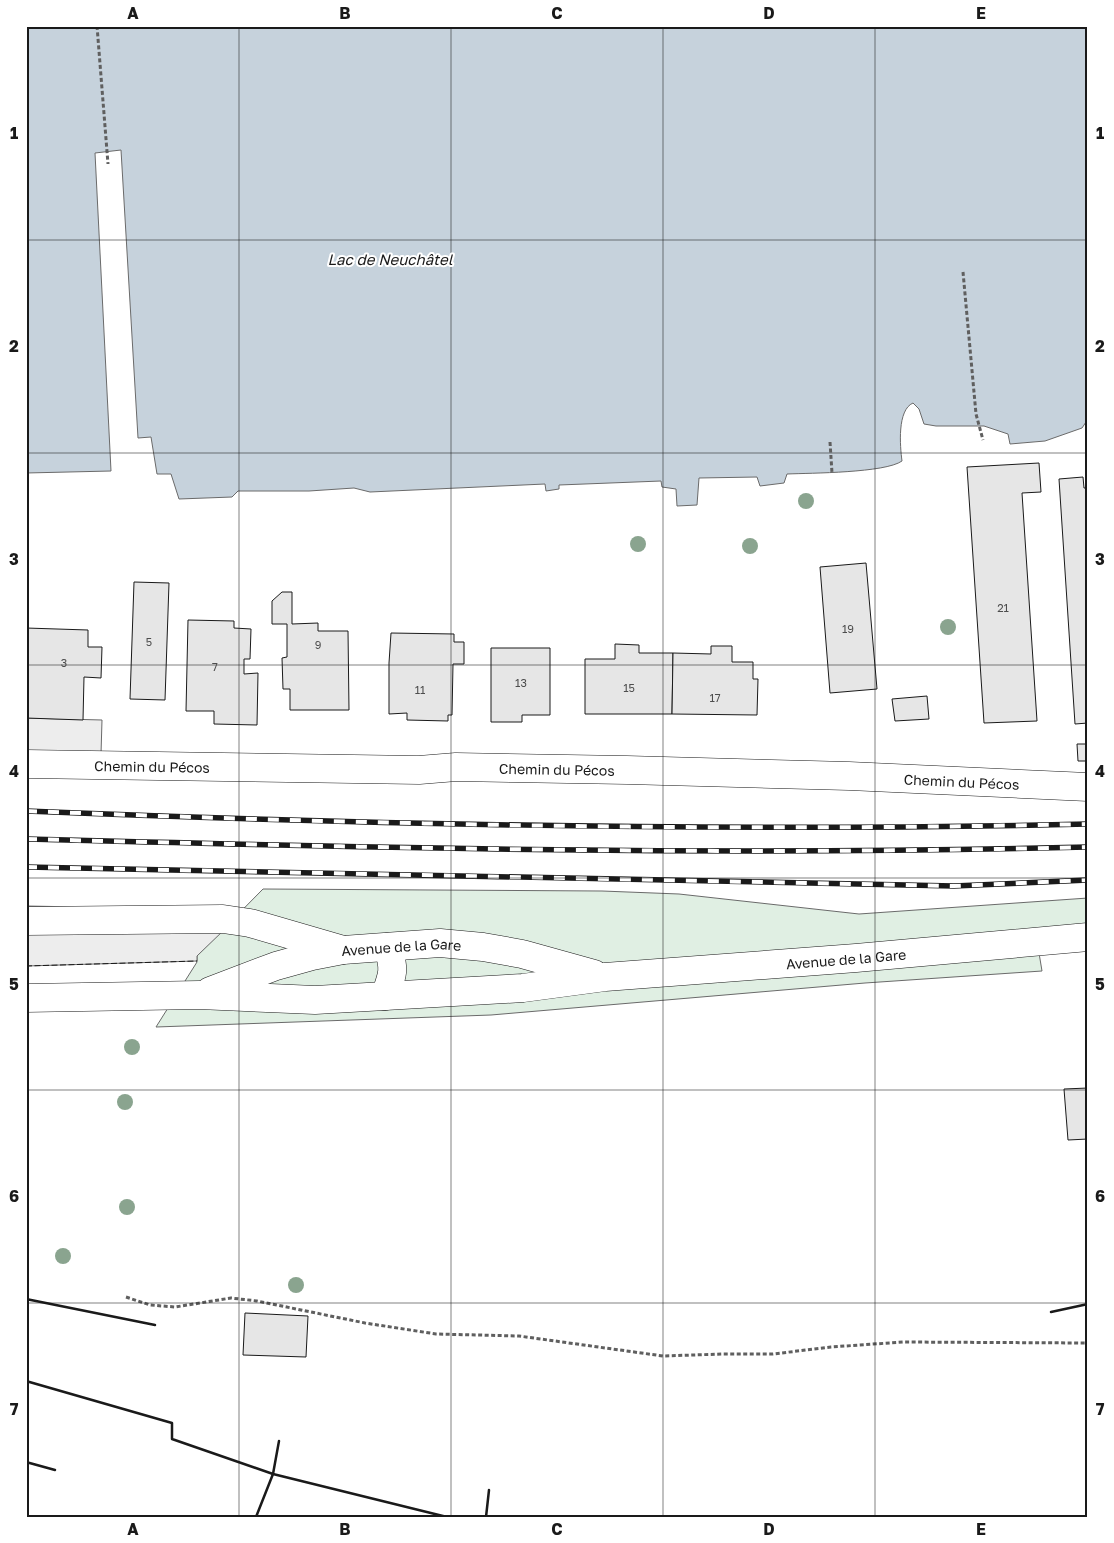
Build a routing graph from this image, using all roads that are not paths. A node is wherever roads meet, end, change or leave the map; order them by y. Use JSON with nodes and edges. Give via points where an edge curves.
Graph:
{"nodes":[{"id":1,"x":26,"y":764,"type":"edge"},
{"id":2,"x":1088,"y":787,"type":"edge"},
{"id":3,"x":26,"y":921,"type":"edge"},
{"id":4,"x":1088,"y":937,"type":"edge"},
{"id":5,"x":388,"y":947,"type":"junction"},
{"id":6,"x":342,"y":950,"type":"junction"},
{"id":7,"x":605,"y":977,"type":"junction"},
{"id":8,"x":199,"y":995,"type":"junction"},
{"id":9,"x":385,"y":996,"type":"junction"},
{"id":10,"x":26,"y":998,"type":"edge"}],
"edges":[{"from":1,"to":2,"type":"main road","name":"Chemin du Pécos","via":[[626,770]]},
{"from":3,"to":6,"type":"main road","via":[[223,919],[250,922]]},
{"from":4,"to":7,"type":"main road","name":"Avenue de la Gare"},
{"from":5,"to":6,"type":"main road","name":"Avenue de la Gare"},
{"from":5,"to":7,"type":"main road","name":"Avenue de la Gare","via":[[483,946]]},
{"from":5,"to":9,"type":"main road","via":[[394,964]]},
{"from":6,"to":8,"type":"main road","name":"Avenue de la Gare","via":[[276,966]]},
{"from":7,"to":9,"type":"main road","name":"Avenue de la Gare","via":[[523,988]]},
{"from":8,"to":9,"type":"main road","name":"Avenue de la Gare","via":[[315,1000]]},
{"from":8,"to":10,"type":"main road","name":"Avenue de la Gare"}]}
